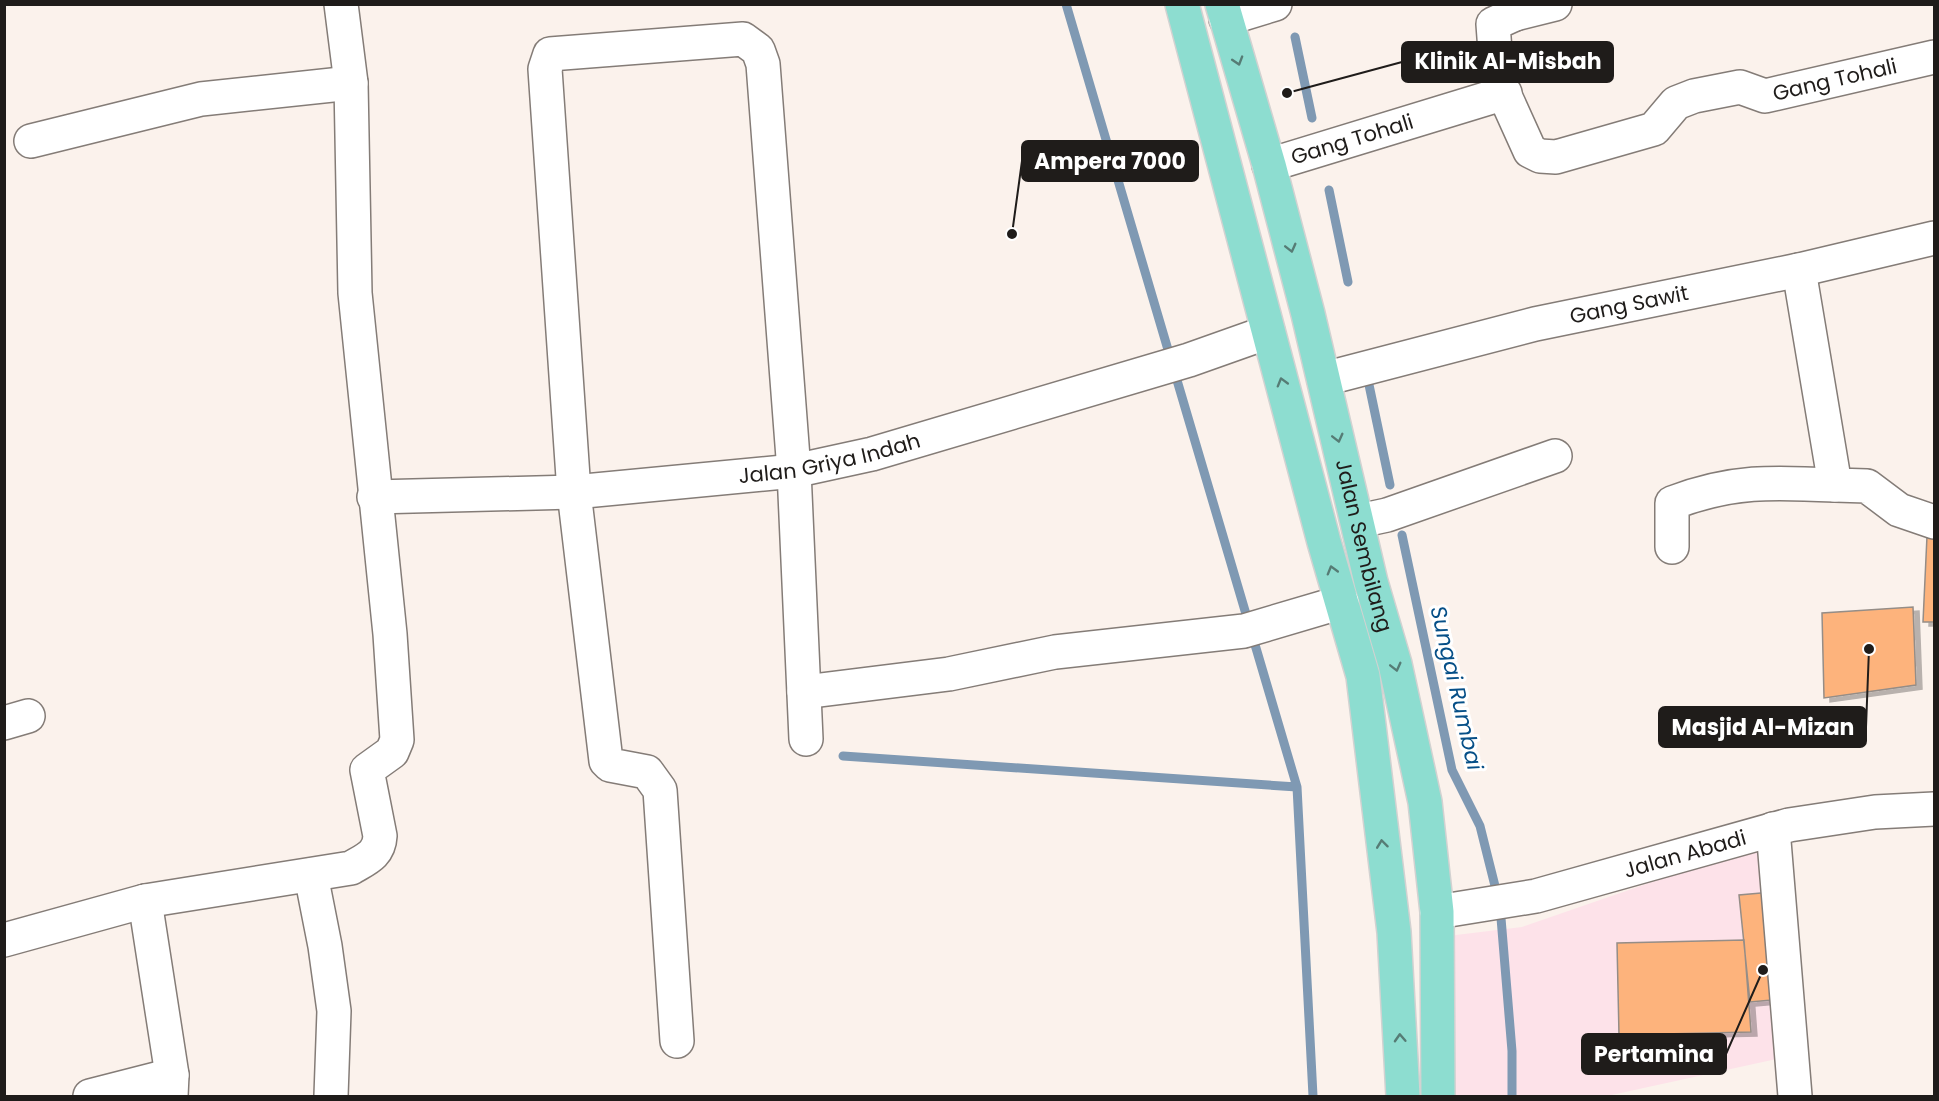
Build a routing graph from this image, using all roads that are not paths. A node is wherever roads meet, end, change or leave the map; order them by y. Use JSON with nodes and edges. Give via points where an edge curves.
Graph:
{"nodes":[{"id":1,"x":341,"y":4,"type":"edge"},
{"id":2,"x":1182,"y":4,"type":"edge"},
{"id":3,"x":1275,"y":4,"type":"edge"},
{"id":4,"x":1556,"y":4,"type":"edge"},
{"id":5,"x":1513,"y":9,"type":"edge"},
{"id":6,"x":1224,"y":12,"type":"edge"},
{"id":7,"x":1935,"y":57,"type":"edge"},
{"id":8,"x":351,"y":83,"type":"junction"},
{"id":9,"x":1505,"y":93,"type":"junction"},
{"id":10,"x":31,"y":141,"type":"dead end"},
{"id":11,"x":1269,"y":165,"type":"junction"},
{"id":12,"x":1935,"y":238,"type":"edge"},
{"id":13,"x":1799,"y":270,"type":"junction"},
{"id":14,"x":1268,"y":332,"type":"junction"},
{"id":15,"x":1324,"y":379,"type":"junction"},
{"id":16,"x":1555,"y":456,"type":"dead end"},
{"id":17,"x":794,"y":471,"type":"junction"},
{"id":18,"x":1835,"y":485,"type":"junction"},
{"id":19,"x":574,"y":492,"type":"junction"},
{"id":20,"x":374,"y":497,"type":"junction"},
{"id":21,"x":1359,"y":521,"type":"junction"},
{"id":22,"x":1935,"y":522,"type":"edge"},
{"id":23,"x":1672,"y":547,"type":"dead end"},
{"id":24,"x":1342,"y":602,"type":"junction"},
{"id":25,"x":804,"y":692,"type":"junction"},
{"id":26,"x":806,"y":739,"type":"dead end"},
{"id":27,"x":1935,"y":809,"type":"edge"},
{"id":28,"x":1773,"y":829,"type":"junction"},
{"id":29,"x":311,"y":875,"type":"junction"},
{"id":30,"x":145,"y":901,"type":"junction"},
{"id":31,"x":1437,"y":912,"type":"junction"},
{"id":32,"x":4,"y":940,"type":"edge"},
{"id":33,"x":677,"y":1041,"type":"dead end"},
{"id":34,"x":172,"y":1086,"type":"edge"},
{"id":35,"x":90,"y":1096,"type":"edge"},
{"id":36,"x":331,"y":1096,"type":"edge"},
{"id":37,"x":1403,"y":1096,"type":"edge"},
{"id":38,"x":1438,"y":1096,"type":"edge"},
{"id":39,"x":1795,"y":1096,"type":"edge"}],
"edges":[{"from":1,"to":8,"type":"street"},
{"from":2,"to":14,"type":"main road","name":"Jalan Sembilang"},
{"from":3,"to":6,"type":"street"},
{"from":4,"to":5,"type":"street"},
{"from":5,"to":9,"type":"street","name":"Gang Tohali","via":[[1493,24],[1494,62]]},
{"from":6,"to":11,"type":"main road","name":"Jalan Sembilang","one_way":true},
{"from":7,"to":9,"type":"street","name":"Gang Tohali","via":[[1765,96],[1740,87],[1694,96],[1676,103],[1654,129],[1556,157],[1530,151]]},
{"from":8,"to":10,"type":"street","via":[[201,99]]},
{"from":8,"to":20,"type":"street","via":[[355,293]]},
{"from":9,"to":11,"type":"street","name":"Gang Tohali"},
{"from":11,"to":15,"type":"main road","name":"Jalan Sembilang","one_way":true},
{"from":12,"to":13,"type":"street","name":"Gang Sawit"},
{"from":13,"to":15,"type":"street","name":"Gang Sawit","via":[[1535,324]]},
{"from":13,"to":18,"type":"street"},
{"from":14,"to":17,"type":"street","name":"Jalan Griya Indah","via":[[1189,360],[872,454]]},
{"from":24,"to":14,"type":"main road","name":"Jalan Sembilang","one_way":true},
{"from":15,"to":21,"type":"main road","name":"Jalan Sembilang","one_way":true},
{"from":16,"to":21,"type":"street","via":[[1387,515]]},
{"from":17,"to":19,"type":"street","name":"Jalan Griya Indah"},
{"from":17,"to":19,"type":"street","via":[[763,64],[758,50],[743,39],[564,52],[550,54],[544,69]]},
{"from":17,"to":25,"type":"street"},
{"from":18,"to":22,"type":"street","via":[[1867,486],[1899,510]]},
{"from":18,"to":23,"type":"street","via":[[1766,481],[1704,491],[1672,503]]},
{"from":19,"to":20,"type":"street","name":"Jalan Griya Indah"},
{"from":19,"to":33,"type":"street","via":[[606,761],[647,772],[660,790]]},
{"from":20,"to":29,"type":"street","via":[[390,634],[397,740],[392,752],[367,770],[379,846],[372,856],[351,868]]},
{"from":21,"to":31,"type":"main road","name":"Jalan Sembilang","one_way":true,"via":[[1425,802]]},
{"from":24,"to":25,"type":"street","via":[[1259,625],[1055,652],[949,674]]},
{"from":37,"to":24,"type":"main road","name":"Jalan Sembilang","one_way":true,"via":[[1394,932],[1363,676]]},
{"from":25,"to":26,"type":"street"},
{"from":27,"to":28,"type":"street","name":"Jalan Abadi","via":[[1875,812]]},
{"from":28,"to":31,"type":"street","name":"Jalan Abadi","via":[[1536,896]]},
{"from":28,"to":39,"type":"street"},
{"from":29,"to":30,"type":"street"},
{"from":29,"to":36,"type":"street","via":[[334,1011]]},
{"from":30,"to":32,"type":"street"},
{"from":30,"to":34,"type":"street"},
{"from":31,"to":38,"type":"main road","name":"Jalan Sembilang"},
{"from":34,"to":35,"type":"street"}]}
